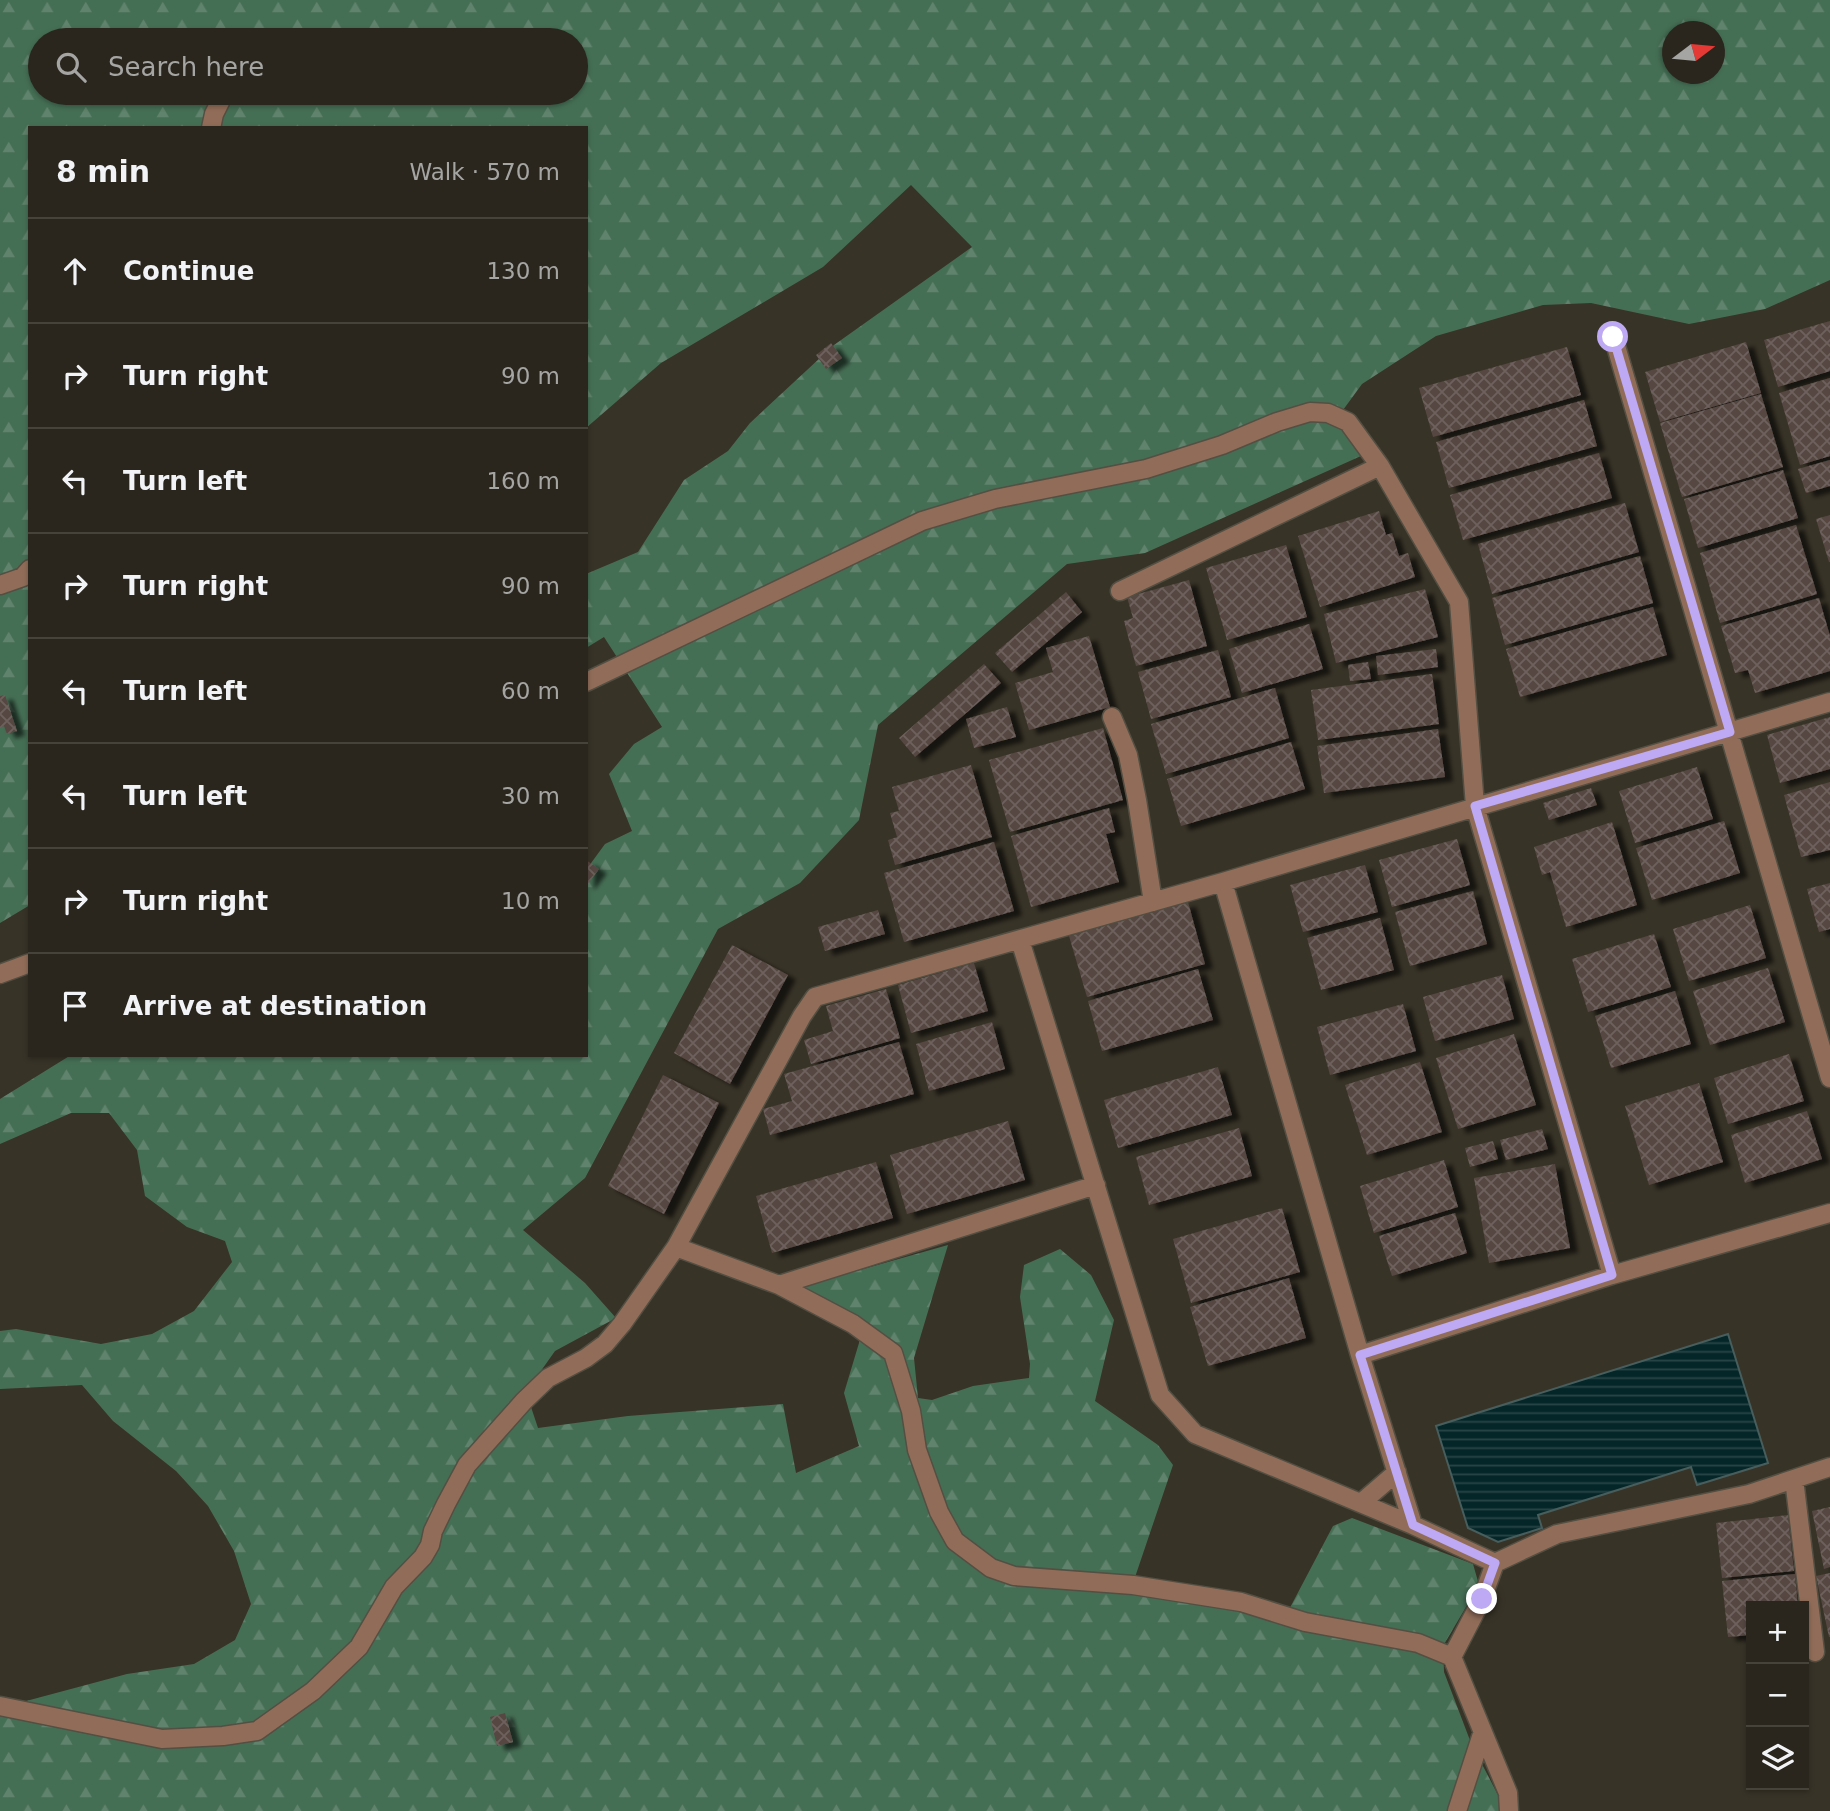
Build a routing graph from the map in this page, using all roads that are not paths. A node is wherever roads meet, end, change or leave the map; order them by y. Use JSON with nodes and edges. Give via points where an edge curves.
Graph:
{"nodes":[{"id":1,"x":218,"y":105,"type":"edge"},
{"id":2,"x":211,"y":126,"type":"edge"},
{"id":3,"x":1613,"y":337,"type":"dead end"},
{"id":4,"x":1380,"y":466,"type":"junction"},
{"id":5,"x":28,"y":571,"type":"edge"},
{"id":6,"x":0,"y":585,"type":"edge"},
{"id":7,"x":1120,"y":592,"type":"dead end"},
{"id":8,"x":588,"y":681,"type":"edge"},
{"id":9,"x":1830,"y":702,"type":"edge"},
{"id":10,"x":1112,"y":717,"type":"dead end"},
{"id":11,"x":1730,"y":732,"type":"junction"},
{"id":12,"x":1475,"y":806,"type":"junction"},
{"id":13,"x":1223,"y":882,"type":"junction"},
{"id":14,"x":1153,"y":902,"type":"junction"},
{"id":15,"x":1020,"y":940,"type":"junction"},
{"id":16,"x":28,"y":964,"type":"edge"},
{"id":17,"x":0,"y":974,"type":"edge"},
{"id":18,"x":1830,"y":1078,"type":"edge"},
{"id":19,"x":1096,"y":1185,"type":"junction"},
{"id":20,"x":1830,"y":1213,"type":"edge"},
{"id":21,"x":676,"y":1247,"type":"junction"},
{"id":22,"x":1612,"y":1275,"type":"junction"},
{"id":23,"x":779,"y":1285,"type":"junction"},
{"id":24,"x":1360,"y":1355,"type":"junction"},
{"id":25,"x":1830,"y":1467,"type":"edge"},
{"id":26,"x":1397,"y":1472,"type":"junction"},
{"id":27,"x":1794,"y":1479,"type":"junction"},
{"id":28,"x":1361,"y":1503,"type":"junction"},
{"id":29,"x":1413,"y":1525,"type":"junction"},
{"id":30,"x":1495,"y":1563,"type":"junction"},
{"id":31,"x":1815,"y":1653,"type":"dead end"},
{"id":32,"x":1452,"y":1657,"type":"junction"},
{"id":33,"x":0,"y":1706,"type":"edge"},
{"id":34,"x":1482,"y":1734,"type":"junction"},
{"id":35,"x":1457,"y":1811,"type":"edge"},
{"id":36,"x":1509,"y":1811,"type":"edge"}],
"edges":[{"from":1,"to":2,"type":"street"},
{"from":3,"to":11,"type":"street"},
{"from":4,"to":7,"type":"street"},
{"from":4,"to":8,"type":"street","via":[[1348,422],[1328,413],[1310,412],[1146,470],[995,499],[922,521]]},
{"from":4,"to":12,"type":"street","via":[[1459,602]]},
{"from":5,"to":6,"type":"street"},
{"from":9,"to":11,"type":"street"},
{"from":10,"to":14,"type":"street","via":[[1128,755],[1138,800]]},
{"from":11,"to":12,"type":"street"},
{"from":11,"to":18,"type":"street"},
{"from":12,"to":13,"type":"street"},
{"from":12,"to":22,"type":"street"},
{"from":13,"to":14,"type":"street"},
{"from":13,"to":24,"type":"street"},
{"from":14,"to":15,"type":"street"},
{"from":15,"to":19,"type":"street"},
{"from":15,"to":21,"type":"street","via":[[815,998]]},
{"from":16,"to":17,"type":"street"},
{"from":19,"to":23,"type":"street"},
{"from":19,"to":28,"type":"street","via":[[1160,1395],[1195,1434]]},
{"from":20,"to":22,"type":"street"},
{"from":21,"to":23,"type":"street"},
{"from":21,"to":33,"type":"street","via":[[605,1344],[548,1378],[467,1465],[423,1557],[394,1587],[359,1647],[313,1691],[264,1727],[223,1736],[162,1739]]},
{"from":22,"to":24,"type":"street"},
{"from":23,"to":32,"type":"street","via":[[853,1324],[893,1353],[911,1411],[917,1450],[939,1512],[955,1541],[991,1569],[1014,1576],[1133,1585],[1241,1602],[1305,1622],[1418,1643]]},
{"from":24,"to":26,"type":"street"},
{"from":25,"to":27,"type":"street"},
{"from":26,"to":28,"type":"street"},
{"from":26,"to":29,"type":"street"},
{"from":27,"to":30,"type":"street","via":[[1749,1494],[1557,1534]]},
{"from":27,"to":31,"type":"street"},
{"from":28,"to":29,"type":"street"},
{"from":29,"to":30,"type":"street"},
{"from":30,"to":32,"type":"street"},
{"from":32,"to":34,"type":"street"},
{"from":34,"to":35,"type":"street"},
{"from":34,"to":36,"type":"street","via":[[1508,1793]]}]}
